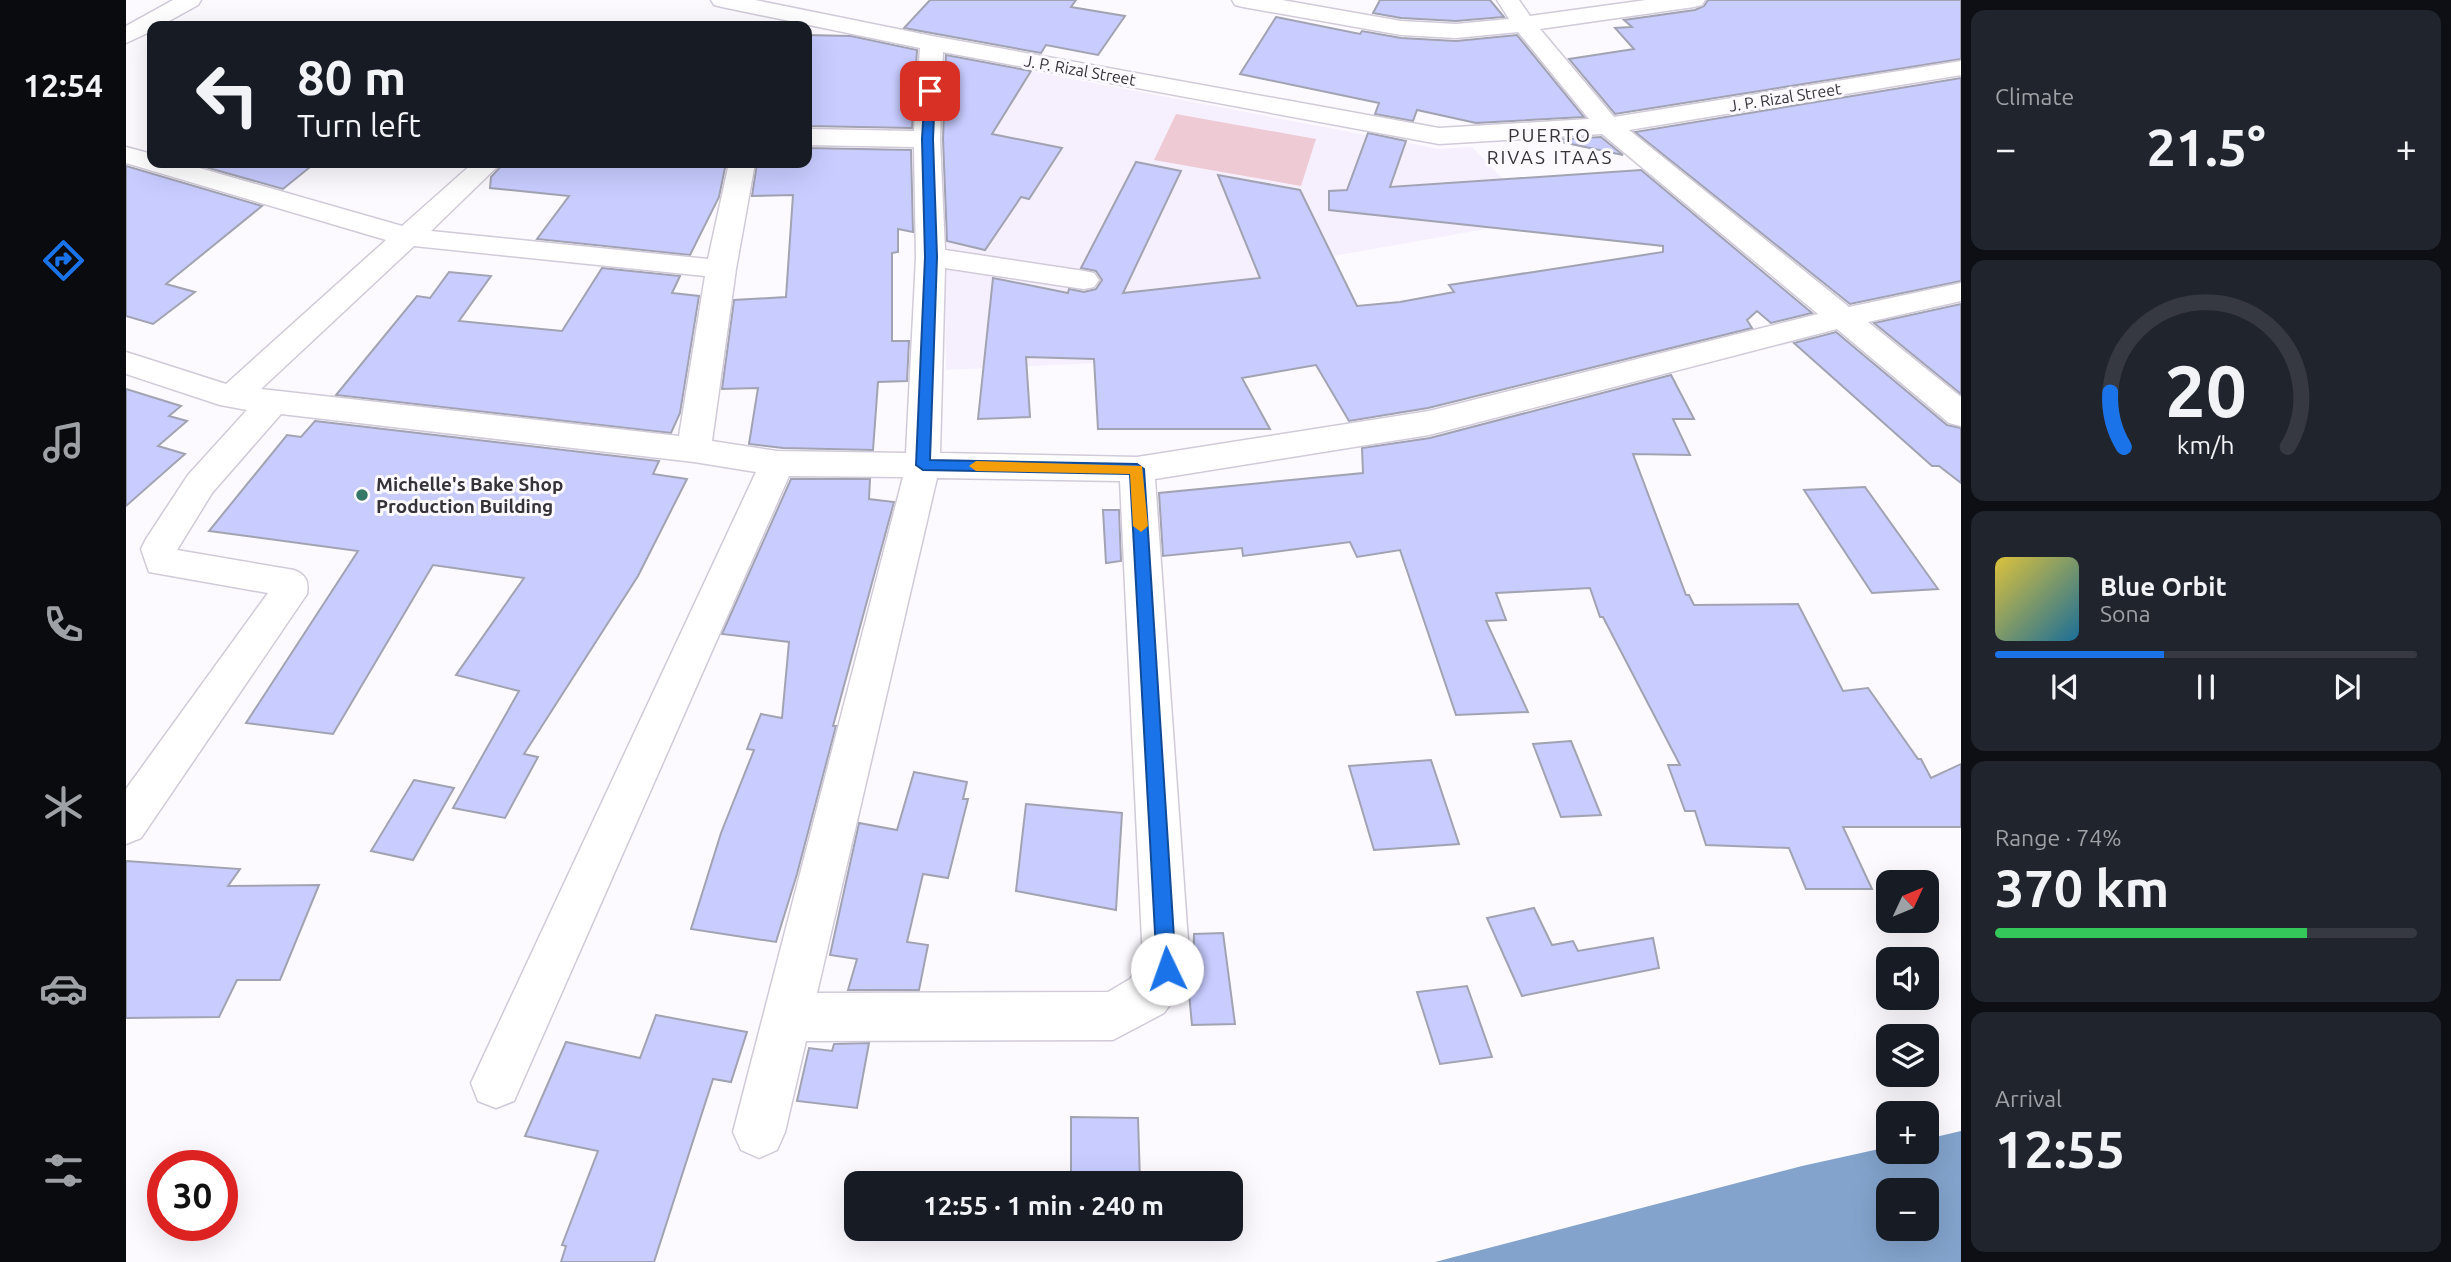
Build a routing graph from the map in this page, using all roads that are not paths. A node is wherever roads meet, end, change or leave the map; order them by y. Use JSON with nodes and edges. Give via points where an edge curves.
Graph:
{"nodes":[{"id":1,"x":190,"y":0,"type":"edge"},
{"id":2,"x":722,"y":0,"type":"edge"},
{"id":3,"x":1243,"y":0,"type":"edge"},
{"id":4,"x":1508,"y":0,"type":"edge"},
{"id":5,"x":1694,"y":0,"type":"edge"},
{"id":6,"x":126,"y":13,"type":"edge"},
{"id":7,"x":155,"y":19,"type":"junction"},
{"id":8,"x":152,"y":21,"type":"edge"},
{"id":9,"x":164,"y":21,"type":"edge"},
{"id":10,"x":147,"y":24,"type":"edge"},
{"id":11,"x":1524,"y":24,"type":"junction"},
{"id":12,"x":126,"y":36,"type":"edge"},
{"id":13,"x":932,"y":43,"type":"junction"},
{"id":14,"x":1961,"y":68,"type":"edge"},
{"id":15,"x":1608,"y":126,"type":"junction"},
{"id":16,"x":812,"y":137,"type":"edge"},
{"id":17,"x":928,"y":139,"type":"junction"},
{"id":18,"x":126,"y":155,"type":"edge"},
{"id":19,"x":147,"y":161,"type":"edge"},
{"id":20,"x":171,"y":168,"type":"edge"},
{"id":21,"x":483,"y":168,"type":"edge"},
{"id":22,"x":741,"y":168,"type":"edge"},
{"id":23,"x":407,"y":237,"type":"junction"},
{"id":24,"x":931,"y":257,"type":"junction"},
{"id":25,"x":722,"y":269,"type":"junction"},
{"id":26,"x":1084,"y":280,"type":"dead end"},
{"id":27,"x":1961,"y":292,"type":"edge"},
{"id":28,"x":1843,"y":318,"type":"junction"},
{"id":29,"x":126,"y":363,"type":"edge"},
{"id":30,"x":232,"y":397,"type":"junction"},
{"id":31,"x":272,"y":403,"type":"junction"},
{"id":32,"x":1961,"y":415,"type":"edge"},
{"id":33,"x":694,"y":450,"type":"junction"},
{"id":34,"x":777,"y":463,"type":"junction"},
{"id":35,"x":923,"y":465,"type":"junction"},
{"id":36,"x":1137,"y":469,"type":"junction"},
{"id":37,"x":126,"y":824,"type":"edge"},
{"id":38,"x":788,"y":1017,"type":"junction"},
{"id":39,"x":496,"y":1083,"type":"dead end"},
{"id":40,"x":759,"y":1132,"type":"dead end"}],
"edges":[{"from":1,"to":7,"type":"street"},
{"from":2,"to":13,"type":"street","name":"J. P. Rizal Street"},
{"from":3,"to":11,"type":"street","via":[[1401,28],[1456,31]]},
{"from":4,"to":11,"type":"street"},
{"from":5,"to":11,"type":"street"},
{"from":6,"to":7,"type":"street"},
{"from":7,"to":8,"type":"street"},
{"from":7,"to":9,"type":"street"},
{"from":10,"to":12,"type":"street"},
{"from":11,"to":15,"type":"street"},
{"from":13,"to":15,"type":"street","name":"J. P. Rizal Street","via":[[1439,136]]},
{"from":13,"to":17,"type":"street"},
{"from":14,"to":15,"type":"street","name":"J. P. Rizal Street"},
{"from":15,"to":28,"type":"street"},
{"from":16,"to":17,"type":"street"},
{"from":17,"to":24,"type":"street"},
{"from":18,"to":19,"type":"street"},
{"from":20,"to":23,"type":"street"},
{"from":21,"to":23,"type":"street"},
{"from":22,"to":25,"type":"street"},
{"from":23,"to":25,"type":"street"},
{"from":23,"to":30,"type":"street"},
{"from":24,"to":26,"type":"street"},
{"from":24,"to":35,"type":"street"},
{"from":25,"to":33,"type":"street"},
{"from":27,"to":28,"type":"street"},
{"from":28,"to":32,"type":"street"},
{"from":28,"to":36,"type":"street","via":[[1429,423]]},
{"from":29,"to":30,"type":"street"},
{"from":30,"to":31,"type":"street"},
{"from":31,"to":33,"type":"street"},
{"from":31,"to":37,"type":"street","via":[[200,484],[159,556],[162,562],[281,580],[290,584],[288,594]]},
{"from":33,"to":34,"type":"street"},
{"from":34,"to":35,"type":"street"},
{"from":34,"to":39,"type":"street"},
{"from":35,"to":36,"type":"street"},
{"from":35,"to":38,"type":"street"},
{"from":36,"to":38,"type":"street","via":[[1167,969],[1147,996],[1113,1016]]},
{"from":38,"to":40,"type":"street"}]}
